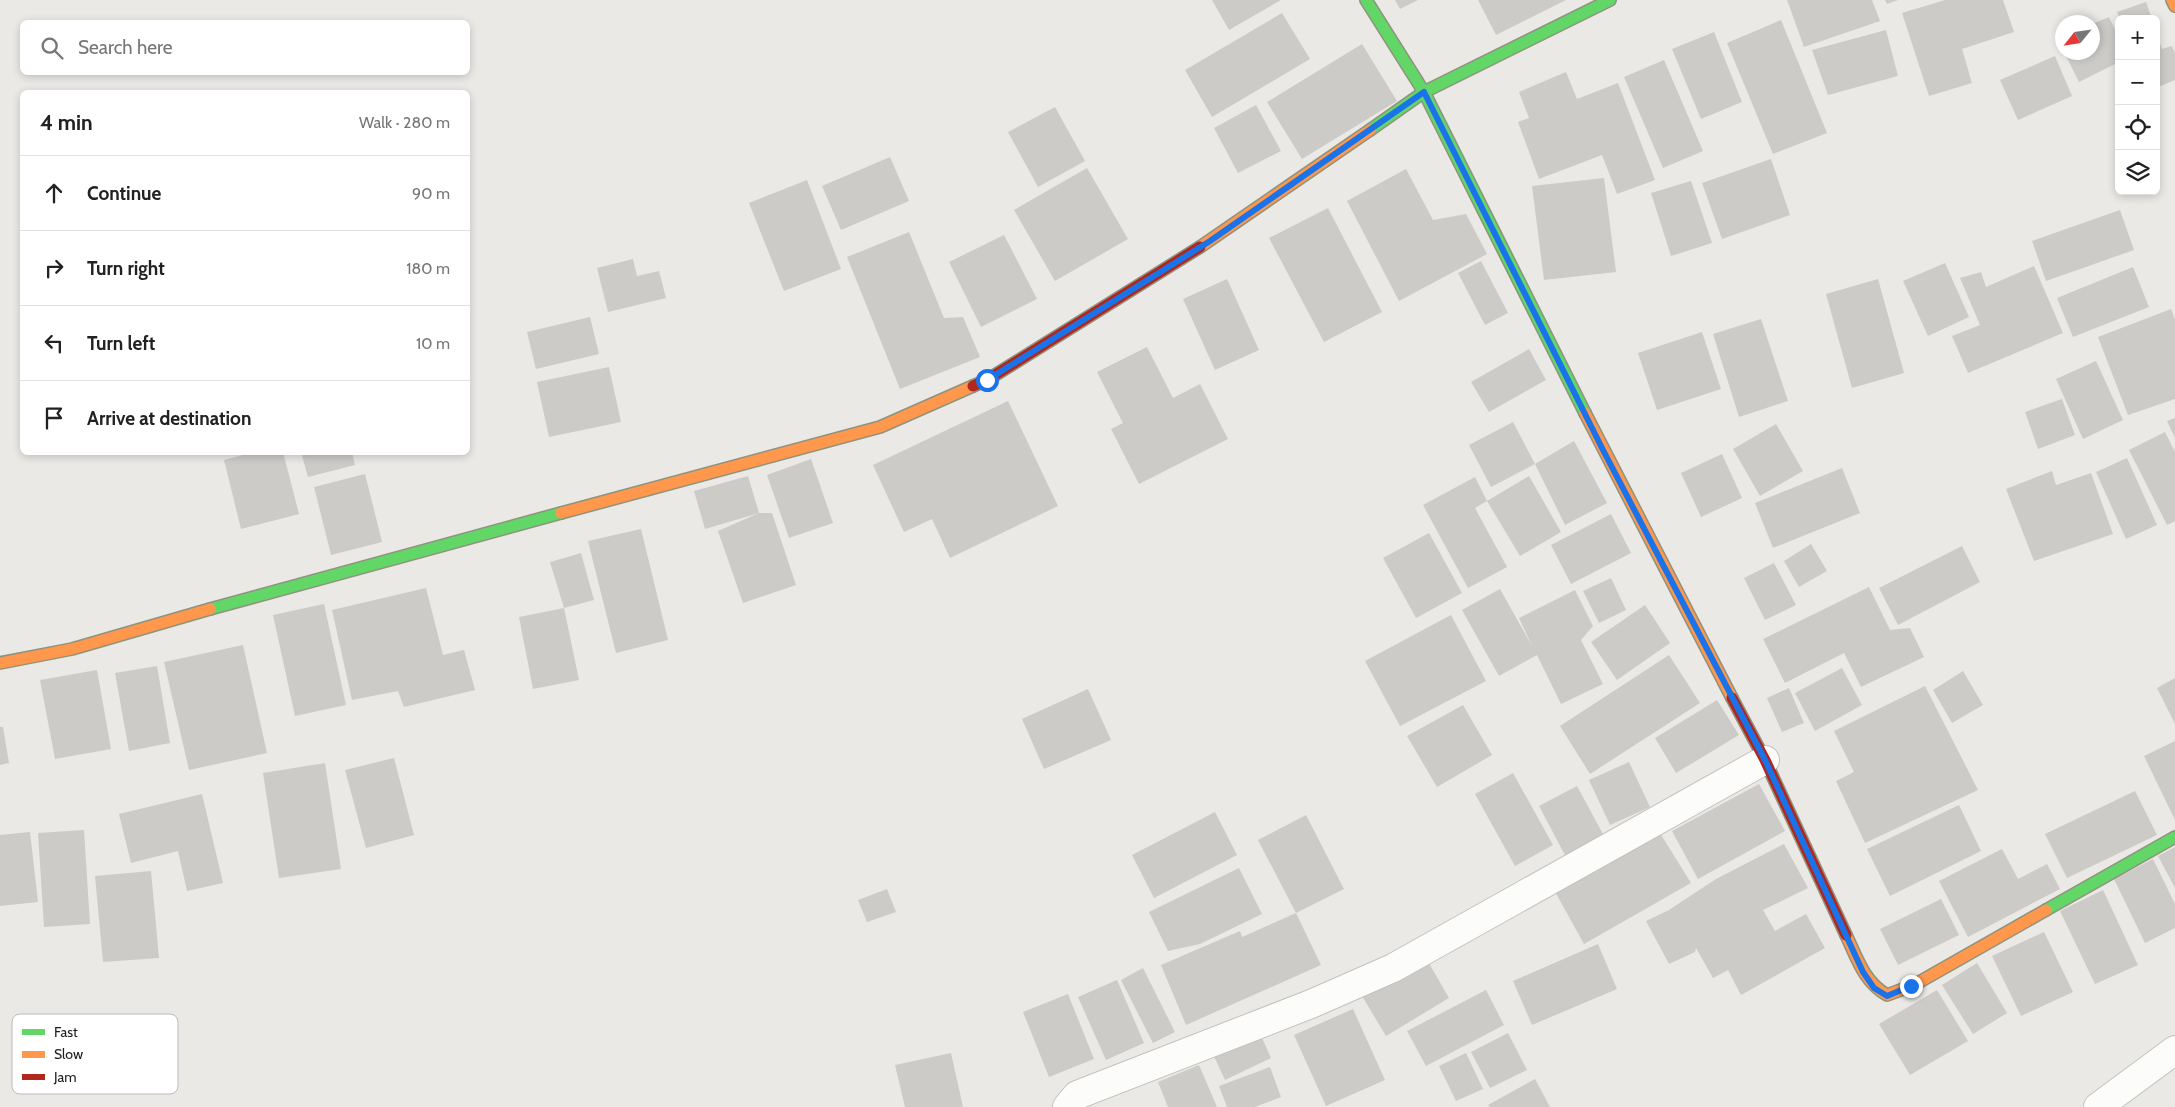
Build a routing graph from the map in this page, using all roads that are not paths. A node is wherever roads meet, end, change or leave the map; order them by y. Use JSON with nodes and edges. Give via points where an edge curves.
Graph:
{"nodes":[{"id":1,"x":1366,"y":0,"type":"edge"},
{"id":2,"x":1610,"y":0,"type":"edge"},
{"id":3,"x":2172,"y":0,"type":"edge"},
{"id":4,"x":2175,"y":6,"type":"edge"},
{"id":5,"x":1424,"y":92,"type":"junction"},
{"id":6,"x":0,"y":664,"type":"edge"},
{"id":7,"x":1765,"y":760,"type":"junction"},
{"id":8,"x":2175,"y":837,"type":"edge"},
{"id":9,"x":2175,"y":1050,"type":"edge"},
{"id":10,"x":1067,"y":1107,"type":"edge"},
{"id":11,"x":2098,"y":1107,"type":"edge"}],
"edges":[{"from":1,"to":5,"type":"street"},
{"from":2,"to":5,"type":"street"},
{"from":3,"to":4,"type":"street"},
{"from":5,"to":6,"type":"street","via":[[1210,241],[987,380],[880,427],[72,649]]},
{"from":5,"to":7,"type":"street","via":[[1603,450]]},
{"from":7,"to":8,"type":"street","via":[[1863,972],[1874,988],[1887,996],[1914,985]]},
{"from":7,"to":10,"type":"street","via":[[1392,968],[1311,1004],[1077,1095]]},
{"from":9,"to":11,"type":"street"}]}
